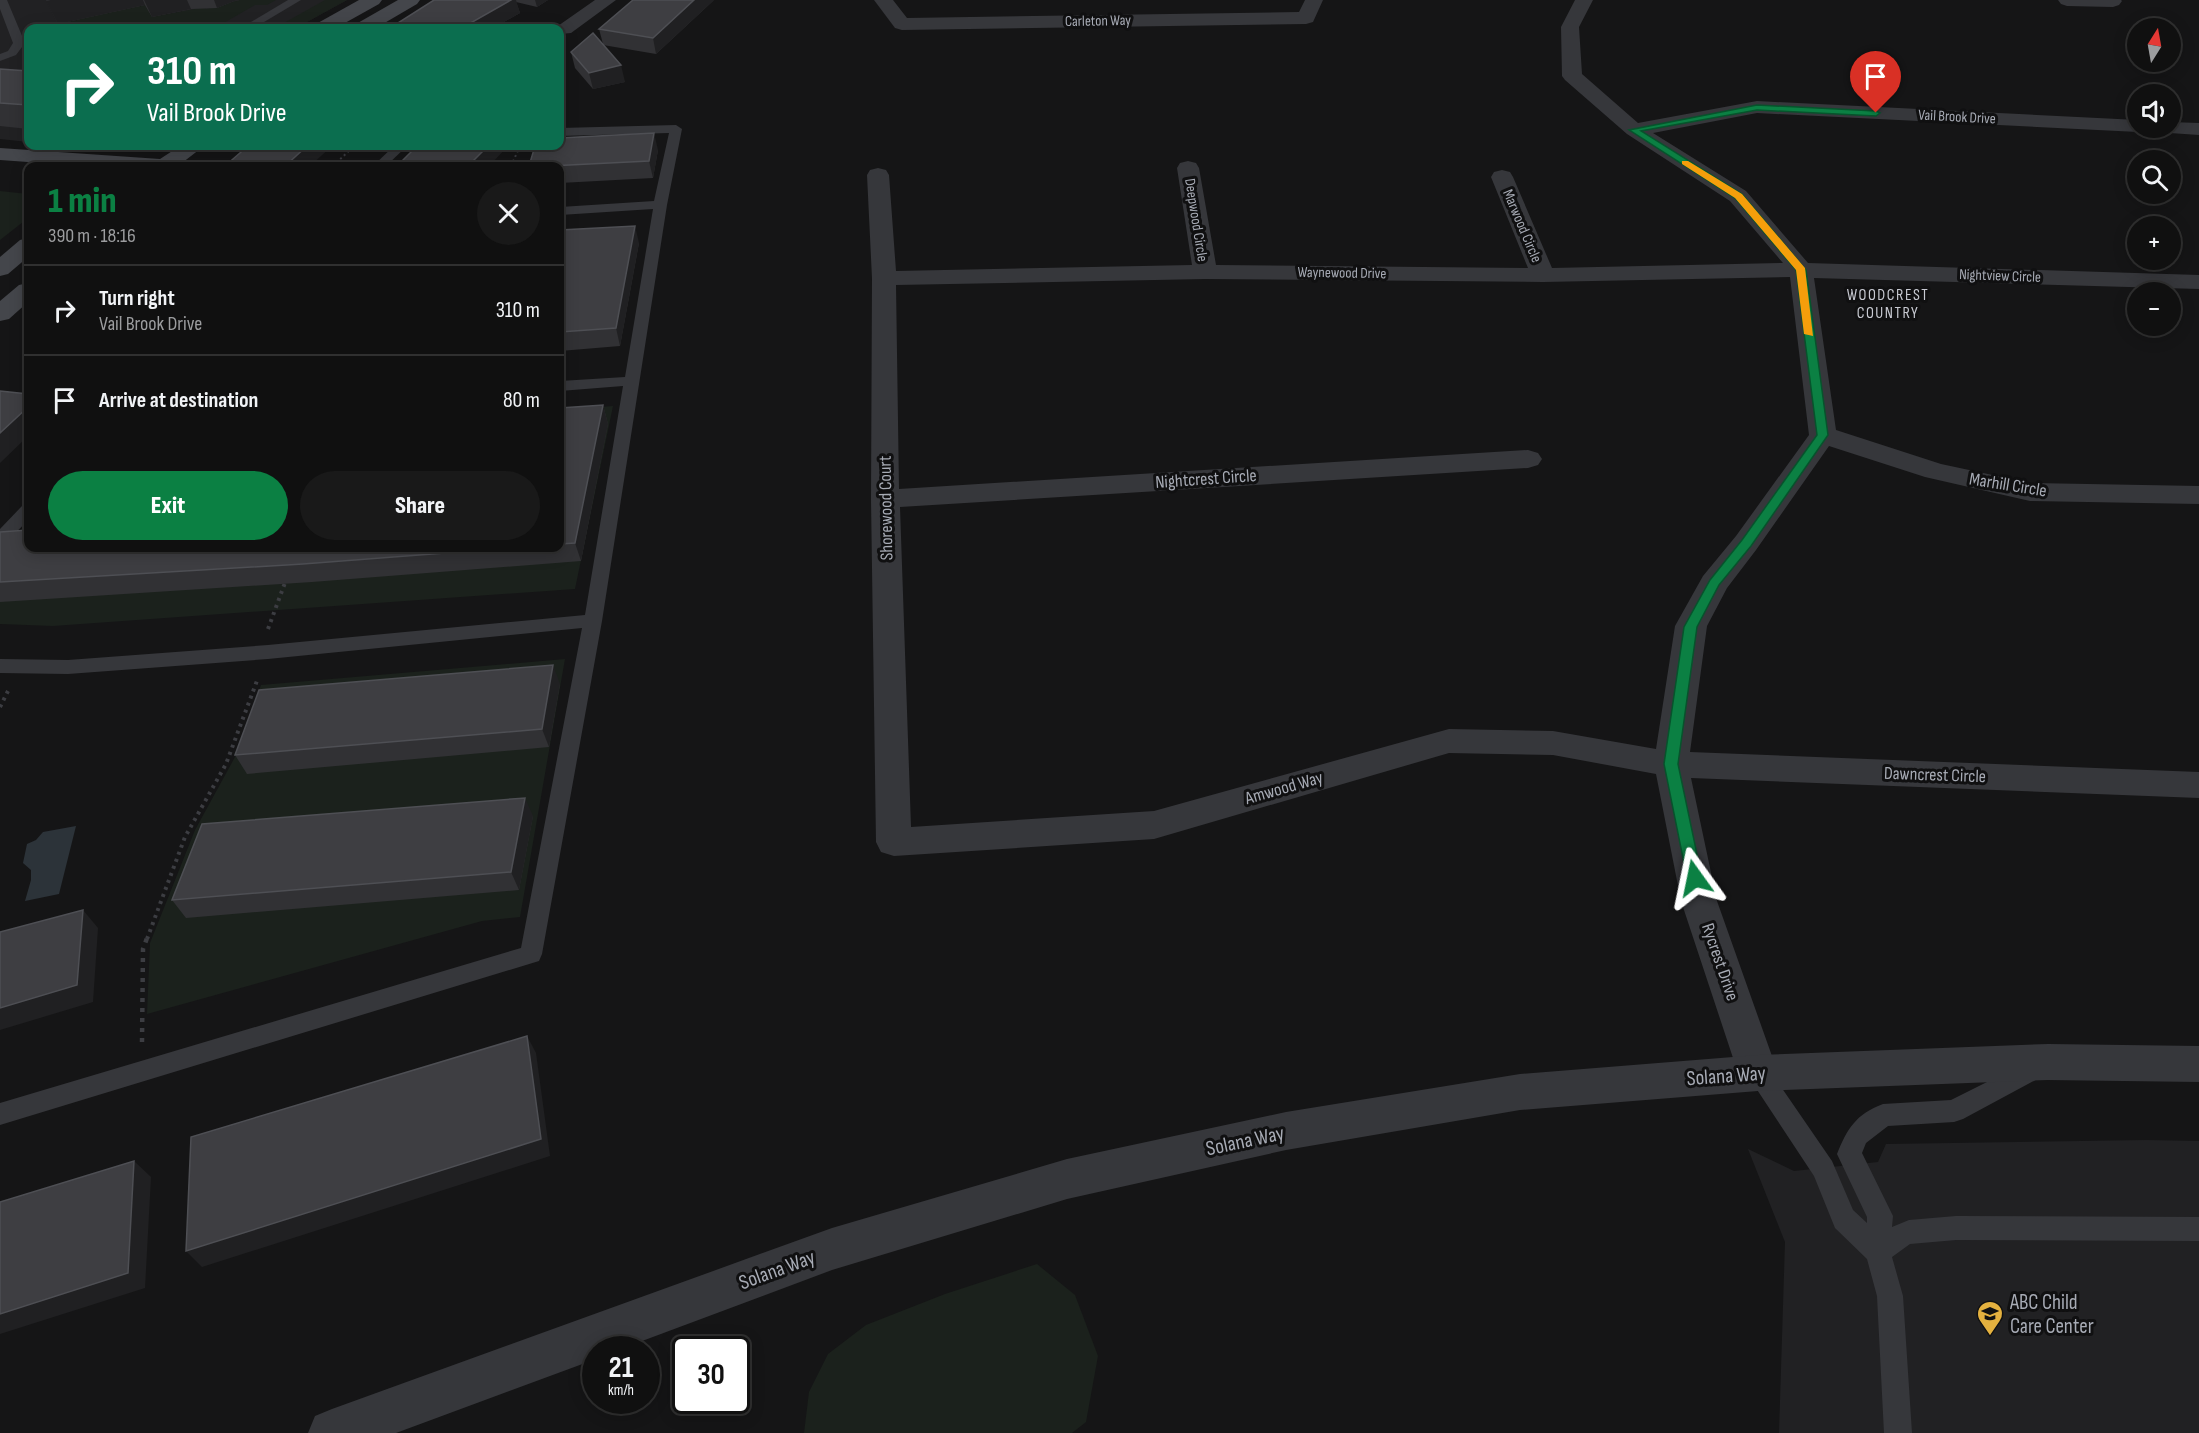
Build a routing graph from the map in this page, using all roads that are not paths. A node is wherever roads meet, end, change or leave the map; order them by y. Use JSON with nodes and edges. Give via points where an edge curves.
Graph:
{"nodes":[{"id":1,"x":2,"y":0,"type":"edge"},
{"id":2,"x":296,"y":0,"type":"edge"},
{"id":3,"x":373,"y":0,"type":"edge"},
{"id":4,"x":411,"y":0,"type":"edge"},
{"id":5,"x":608,"y":0,"type":"edge"},
{"id":6,"x":883,"y":0,"type":"edge"},
{"id":7,"x":1314,"y":0,"type":"edge"},
{"id":8,"x":1584,"y":0,"type":"edge"},
{"id":9,"x":2067,"y":0,"type":"edge"},
{"id":10,"x":2113,"y":1,"type":"edge"},
{"id":11,"x":254,"y":24,"type":"edge"},
{"id":12,"x":330,"y":24,"type":"edge"},
{"id":13,"x":370,"y":24,"type":"edge"},
{"id":14,"x":564,"y":30,"type":"dead end"},
{"id":15,"x":24,"y":43,"type":"edge"},
{"id":16,"x":0,"y":58,"type":"edge"},
{"id":17,"x":2127,"y":125,"type":"edge"},
{"id":18,"x":2181,"y":129,"type":"edge"},
{"id":19,"x":2199,"y":129,"type":"edge"},
{"id":20,"x":1634,"y":130,"type":"junction"},
{"id":21,"x":564,"y":132,"type":"edge"},
{"id":22,"x":148,"y":150,"type":"edge"},
{"id":23,"x":187,"y":150,"type":"edge"},
{"id":24,"x":397,"y":150,"type":"edge"},
{"id":25,"x":0,"y":154,"type":"edge"},
{"id":26,"x":93,"y":162,"type":"edge"},
{"id":27,"x":132,"y":162,"type":"edge"},
{"id":28,"x":171,"y":162,"type":"edge"},
{"id":29,"x":383,"y":162,"type":"edge"},
{"id":30,"x":1188,"y":168,"type":"dead end"},
{"id":31,"x":0,"y":174,"type":"edge"},
{"id":32,"x":878,"y":175,"type":"dead end"},
{"id":33,"x":24,"y":176,"type":"edge"},
{"id":34,"x":1502,"y":177,"type":"dead end"},
{"id":35,"x":660,"y":206,"type":"junction"},
{"id":36,"x":564,"y":211,"type":"edge"},
{"id":37,"x":24,"y":248,"type":"edge"},
{"id":38,"x":0,"y":269,"type":"edge"},
{"id":39,"x":1801,"y":270,"type":"junction"},
{"id":40,"x":1205,"y":272,"type":"junction"},
{"id":41,"x":1543,"y":275,"type":"junction"},
{"id":42,"x":884,"y":278,"type":"junction"},
{"id":43,"x":2199,"y":282,"type":"edge"},
{"id":44,"x":24,"y":293,"type":"edge"},
{"id":45,"x":0,"y":314,"type":"edge"},
{"id":46,"x":631,"y":381,"type":"junction"},
{"id":47,"x":564,"y":386,"type":"edge"},
{"id":48,"x":1823,"y":435,"type":"junction"},
{"id":49,"x":1528,"y":459,"type":"dead end"},
{"id":50,"x":2199,"y":495,"type":"edge"},
{"id":51,"x":885,"y":499,"type":"junction"},
{"id":52,"x":24,"y":514,"type":"edge"},
{"id":53,"x":0,"y":539,"type":"edge"},
{"id":54,"x":593,"y":621,"type":"junction"},
{"id":55,"x":0,"y":666,"type":"edge"},
{"id":56,"x":1671,"y":764,"type":"junction"},
{"id":57,"x":2199,"y":785,"type":"edge"},
{"id":58,"x":894,"y":842,"type":"joint"},
{"id":59,"x":2048,"y":1062,"type":"junction"},
{"id":60,"x":2199,"y":1064,"type":"edge"},
{"id":61,"x":1758,"y":1073,"type":"junction"},
{"id":62,"x":0,"y":1114,"type":"edge"},
{"id":63,"x":2199,"y":1229,"type":"edge"},
{"id":64,"x":1878,"y":1252,"type":"junction"},
{"id":65,"x":332,"y":1433,"type":"edge"},
{"id":66,"x":1898,"y":1433,"type":"edge"}],
"edges":[{"from":1,"to":15,"type":"lane"},
{"from":2,"to":11,"type":"lane"},
{"from":3,"to":12,"type":"main road"},
{"from":4,"to":13,"type":"main road"},
{"from":5,"to":14,"type":"street"},
{"from":6,"to":7,"type":"street","name":"Carleton Way","via":[[902,24],[1306,18]]},
{"from":8,"to":20,"type":"street","via":[[1570,27],[1572,76]]},
{"from":9,"to":10,"type":"street"},
{"from":15,"to":16,"type":"lane"},
{"from":17,"to":20,"type":"street","name":"Vail Brook Drive","via":[[1757,107]]},
{"from":18,"to":19,"type":"street"},
{"from":20,"to":39,"type":"street","via":[[1738,196]]},
{"from":21,"to":35,"type":"lane","via":[[676,129]]},
{"from":22,"to":27,"type":"main road"},
{"from":23,"to":28,"type":"main road"},
{"from":24,"to":29,"type":"lane"},
{"from":25,"to":26,"type":"main road"},
{"from":30,"to":40,"type":"street","name":"Deepwood Circle"},
{"from":31,"to":33,"type":"main road"},
{"from":32,"to":42,"type":"street","name":"Shorewood Court"},
{"from":34,"to":41,"type":"street","name":"Marwood Circle"},
{"from":35,"to":36,"type":"lane"},
{"from":35,"to":46,"type":"lane"},
{"from":37,"to":38,"type":"main road"},
{"from":39,"to":41,"type":"street","name":"Waynewood Drive"},
{"from":39,"to":43,"type":"street","name":"Nightview Circle"},
{"from":39,"to":48,"type":"street"},
{"from":40,"to":41,"type":"street","name":"Waynewood Drive"},
{"from":40,"to":42,"type":"street","name":"Waynewood Drive"},
{"from":42,"to":51,"type":"street","name":"Shorewood Court"},
{"from":44,"to":45,"type":"main road"},
{"from":46,"to":47,"type":"lane"},
{"from":46,"to":54,"type":"lane"},
{"from":48,"to":50,"type":"street","name":"Marhill Circle","via":[[1935,471],[2030,492]]},
{"from":48,"to":56,"type":"street","name":"Rycrest Drive","via":[[1714,583],[1690,627]]},
{"from":49,"to":51,"type":"street","name":"Nightcrest Circle"},
{"from":51,"to":58,"type":"street","name":"Shorewood Court"},
{"from":52,"to":53,"type":"lane"},
{"from":54,"to":55,"type":"lane","via":[[68,667]]},
{"from":54,"to":62,"type":"lane","via":[[531,954]]},
{"from":56,"to":57,"type":"street","name":"Dawncrest Circle"},
{"from":56,"to":58,"type":"street","name":"Amwood Way","via":[[1553,743],[1449,741],[1154,825]]},
{"from":56,"to":61,"type":"street","name":"Rycrest Drive","via":[[1699,901]]},
{"from":59,"to":60,"type":"street","name":"Solana Way"},
{"from":59,"to":61,"type":"street","name":"Solana Way"},
{"from":59,"to":64,"type":"lane","via":[[1954,1112],[1883,1115],[1857,1135],[1849,1154],[1880,1216]]},
{"from":61,"to":64,"type":"lane","via":[[1823,1169],[1844,1219]]},
{"from":61,"to":65,"type":"street","name":"Solana Way","via":[[1520,1092],[1286,1131],[1067,1179],[832,1249]]},
{"from":63,"to":64,"type":"lane","via":[[1956,1228],[1909,1232]]},
{"from":64,"to":66,"type":"lane","via":[[1890,1296]]}]}
